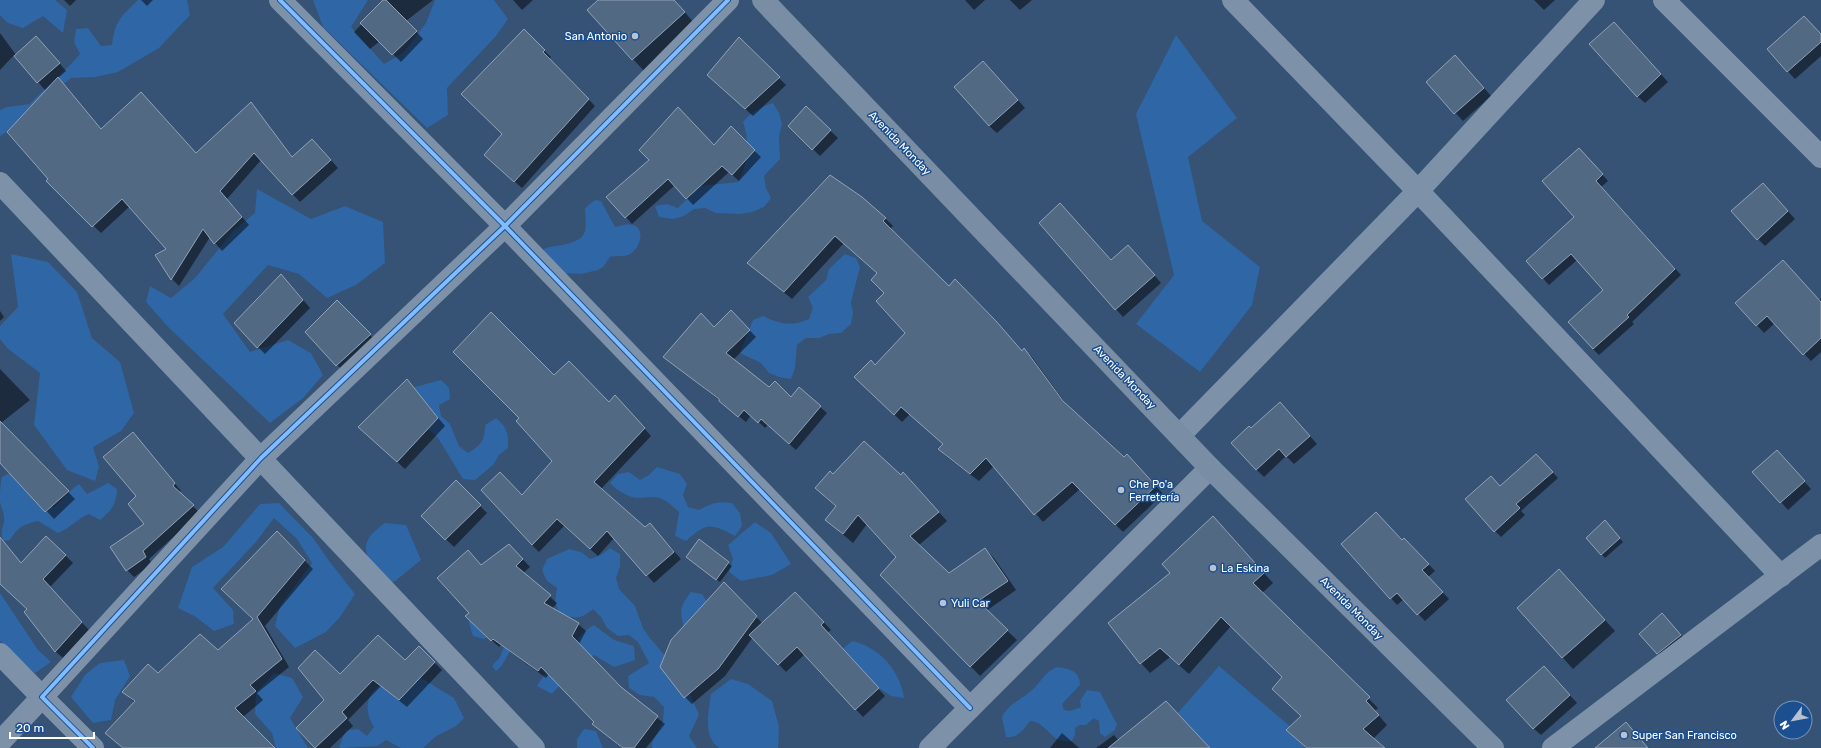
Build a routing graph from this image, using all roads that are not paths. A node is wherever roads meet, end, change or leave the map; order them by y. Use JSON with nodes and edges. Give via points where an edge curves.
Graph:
{"nodes":[{"id":1,"x":280,"y":0,"type":"edge"},
{"id":2,"x":728,"y":0,"type":"edge"},
{"id":3,"x":763,"y":0,"type":"edge"},
{"id":4,"x":1233,"y":0,"type":"edge"},
{"id":5,"x":1594,"y":0,"type":"edge"},
{"id":6,"x":1664,"y":0,"type":"edge"},
{"id":7,"x":1821,"y":157,"type":"edge"},
{"id":8,"x":0,"y":183,"type":"edge"},
{"id":9,"x":1418,"y":191,"type":"junction"},
{"id":10,"x":505,"y":226,"type":"junction"},
{"id":11,"x":1180,"y":435,"type":"junction"},
{"id":12,"x":262,"y":458,"type":"junction"},
{"id":13,"x":1210,"y":468,"type":"junction"},
{"id":14,"x":1821,"y":545,"type":"edge"},
{"id":15,"x":1781,"y":576,"type":"junction"},
{"id":16,"x":0,"y":654,"type":"edge"},
{"id":17,"x":42,"y":698,"type":"junction"},
{"id":18,"x":970,"y":708,"type":"junction"},
{"id":19,"x":0,"y":742,"type":"edge"},
{"id":20,"x":93,"y":748,"type":"edge"},
{"id":21,"x":534,"y":748,"type":"edge"},
{"id":22,"x":930,"y":748,"type":"edge"},
{"id":23,"x":1493,"y":748,"type":"edge"},
{"id":24,"x":1553,"y":748,"type":"edge"}],
"edges":[{"from":1,"to":10,"type":"street"},
{"from":2,"to":10,"type":"street"},
{"from":3,"to":11,"type":"main road","name":"Avenida Monday"},
{"from":4,"to":9,"type":"street"},
{"from":5,"to":9,"type":"street"},
{"from":6,"to":7,"type":"street"},
{"from":8,"to":12,"type":"street"},
{"from":9,"to":11,"type":"street"},
{"from":9,"to":15,"type":"street"},
{"from":10,"to":12,"type":"street"},
{"from":10,"to":18,"type":"street"},
{"from":11,"to":13,"type":"main road","name":"Avenida Monday"},
{"from":12,"to":17,"type":"street"},
{"from":12,"to":21,"type":"street"},
{"from":13,"to":18,"type":"street"},
{"from":13,"to":23,"type":"main road","name":"Avenida Monday"},
{"from":14,"to":15,"type":"street"},
{"from":15,"to":24,"type":"street"},
{"from":16,"to":17,"type":"street"},
{"from":17,"to":19,"type":"street"},
{"from":17,"to":20,"type":"street"},
{"from":18,"to":22,"type":"street"}]}
